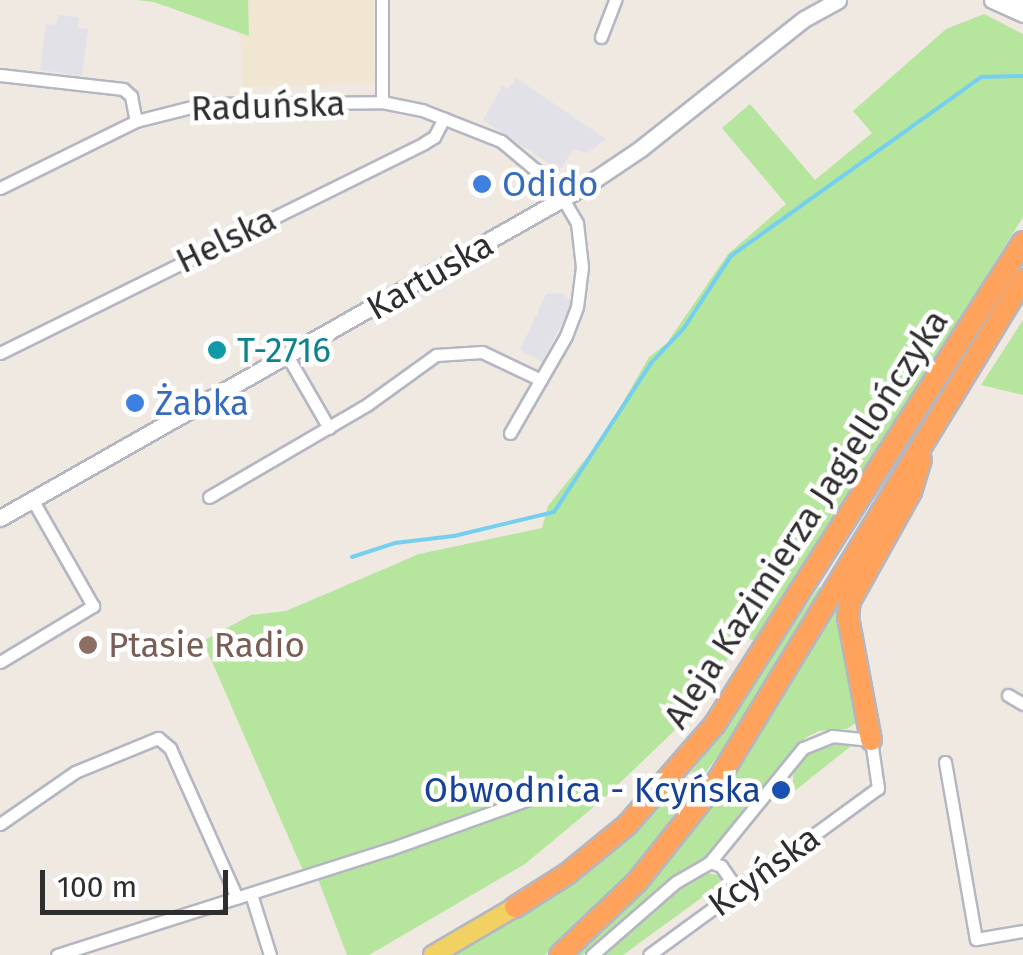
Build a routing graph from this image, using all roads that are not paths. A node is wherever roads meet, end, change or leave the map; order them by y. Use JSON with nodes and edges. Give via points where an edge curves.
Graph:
{"nodes":[{"id":1,"x":382,"y":0,"type":"edge"},
{"id":2,"x":615,"y":0,"type":"edge"},
{"id":3,"x":838,"y":0,"type":"edge"},
{"id":4,"x":992,"y":0,"type":"edge"},
{"id":5,"x":1014,"y":0,"type":"edge"},
{"id":6,"x":1023,"y":1,"type":"edge"},
{"id":7,"x":1023,"y":14,"type":"edge"},
{"id":8,"x":601,"y":36,"type":"dead end"},
{"id":9,"x":0,"y":74,"type":"edge"},
{"id":10,"x":382,"y":102,"type":"junction"},
{"id":11,"x":444,"y":118,"type":"junction"},
{"id":12,"x":136,"y":121,"type":"junction"},
{"id":13,"x":0,"y":188,"type":"edge"},
{"id":14,"x":563,"y":199,"type":"junction"},
{"id":15,"x":1023,"y":242,"type":"edge"},
{"id":16,"x":1023,"y":280,"type":"edge"},
{"id":17,"x":0,"y":353,"type":"edge"},
{"id":18,"x":288,"y":358,"type":"junction"},
{"id":19,"x":541,"y":380,"type":"junction"},
{"id":20,"x":933,"y":425,"type":"junction"},
{"id":21,"x":329,"y":428,"type":"junction"},
{"id":22,"x":510,"y":433,"type":"dead end"},
{"id":23,"x":209,"y":498,"type":"dead end"},
{"id":24,"x":33,"y":501,"type":"junction"},
{"id":25,"x":0,"y":518,"type":"edge"},
{"id":26,"x":0,"y":662,"type":"edge"},
{"id":27,"x":1008,"y":695,"type":"dead end"},
{"id":28,"x":1023,"y":704,"type":"edge"},
{"id":29,"x":871,"y":740,"type":"junction"},
{"id":30,"x":945,"y":762,"type":"dead end"},
{"id":31,"x":551,"y":791,"type":"dead end"},
{"id":32,"x":0,"y":824,"type":"edge"},
{"id":33,"x":710,"y":862,"type":"junction"},
{"id":34,"x":738,"y":890,"type":"junction"},
{"id":35,"x":251,"y":894,"type":"junction"},
{"id":36,"x":237,"y":898,"type":"junction"},
{"id":37,"x":514,"y":907,"type":"joint"},
{"id":38,"x":1023,"y":931,"type":"edge"},
{"id":39,"x":58,"y":955,"type":"edge"},
{"id":40,"x":270,"y":955,"type":"edge"},
{"id":41,"x":433,"y":955,"type":"edge"},
{"id":42,"x":560,"y":955,"type":"edge"},
{"id":43,"x":592,"y":955,"type":"edge"},
{"id":44,"x":649,"y":955,"type":"edge"}],
"edges":[{"from":1,"to":10,"type":"street","name":"Raduńska"},
{"from":2,"to":8,"type":"street"},
{"from":3,"to":14,"type":"street","name":"Kartuska","via":[[804,19],[620,164]]},
{"from":4,"to":7,"type":"street"},
{"from":5,"to":6,"type":"street"},
{"from":9,"to":12,"type":"street","via":[[123,89]]},
{"from":10,"to":11,"type":"street","name":"Raduńska"},
{"from":10,"to":12,"type":"street","name":"Raduńska","via":[[216,103]]},
{"from":11,"to":14,"type":"street","name":"Raduńska","via":[[525,157]]},
{"from":11,"to":17,"type":"street","name":"Helska","via":[[424,144]]},
{"from":12,"to":13,"type":"street","name":"Raduńska"},
{"from":14,"to":18,"type":"street","name":"Kartuska"},
{"from":14,"to":19,"type":"street","via":[[578,229],[580,291],[566,336]]},
{"from":15,"to":37,"type":"highway","name":"Aleja Kazimierza Jagiellończyka","via":[[716,724],[627,826]]},
{"from":16,"to":20,"type":"highway","name":"Aleja Kazimierza Jagiellończyka"},
{"from":18,"to":21,"type":"street"},
{"from":18,"to":24,"type":"street","name":"Kartuska"},
{"from":19,"to":21,"type":"street","via":[[496,356],[447,352],[421,362]]},
{"from":19,"to":22,"type":"street"},
{"from":20,"to":29,"type":"highway","via":[[911,492],[850,600]]},
{"from":20,"to":42,"type":"highway","name":"Aleja Kazimierza Jagiellończyka","via":[[718,780],[637,882]]},
{"from":21,"to":23,"type":"street"},
{"from":24,"to":25,"type":"street","name":"Kartuska"},
{"from":24,"to":26,"type":"street","via":[[93,606]]},
{"from":27,"to":28,"type":"street"},
{"from":29,"to":33,"type":"street","via":[[832,736],[803,748]]},
{"from":29,"to":34,"type":"street","name":"Kcyńska","via":[[878,788]]},
{"from":30,"to":38,"type":"street","via":[[976,939]]},
{"from":31,"to":35,"type":"street"},
{"from":32,"to":36,"type":"street","via":[[75,772],[158,738],[170,748]]},
{"from":33,"to":34,"type":"street"},
{"from":33,"to":43,"type":"street","via":[[676,882]]},
{"from":34,"to":44,"type":"street","name":"Kcyńska"},
{"from":35,"to":36,"type":"street"},
{"from":35,"to":40,"type":"street"},
{"from":36,"to":39,"type":"street"},
{"from":37,"to":41,"type":"main road","name":"Aleja Kazimierza Jagiellończyka"}]}
